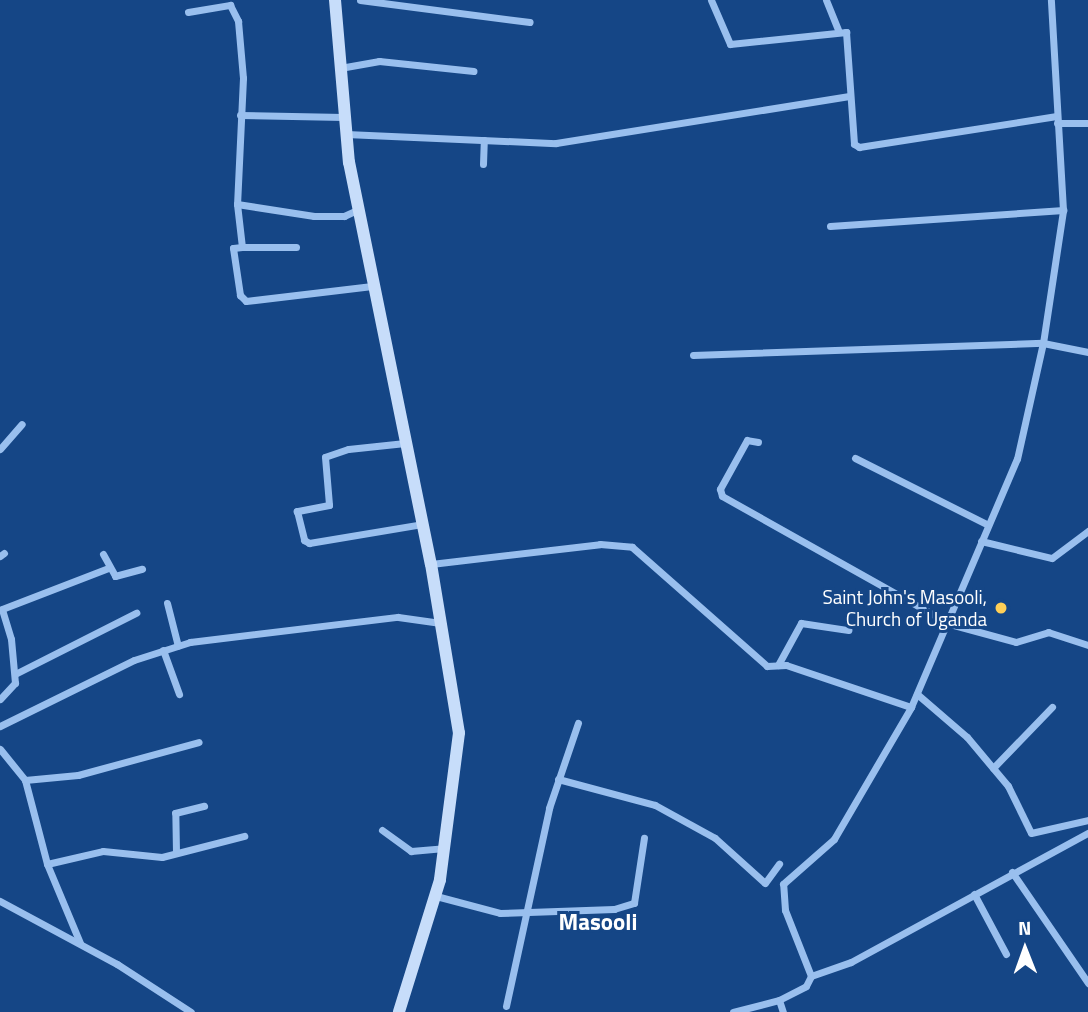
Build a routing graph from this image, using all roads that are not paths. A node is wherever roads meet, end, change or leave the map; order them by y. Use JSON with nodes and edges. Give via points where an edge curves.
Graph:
{"nodes":[{"id":1,"x":335,"y":0,"type":"edge"},
{"id":2,"x":359,"y":0,"type":"edge"},
{"id":3,"x":711,"y":0,"type":"edge"},
{"id":4,"x":826,"y":0,"type":"edge"},
{"id":5,"x":1051,"y":0,"type":"edge"},
{"id":6,"x":188,"y":12,"type":"dead end"},
{"id":7,"x":530,"y":22,"type":"dead end"},
{"id":8,"x":838,"y":30,"type":"junction"},
{"id":9,"x":340,"y":68,"type":"junction"},
{"id":10,"x":473,"y":71,"type":"dead end"},
{"id":11,"x":849,"y":96,"type":"junction"},
{"id":12,"x":240,"y":115,"type":"junction"},
{"id":13,"x":344,"y":117,"type":"junction"},
{"id":14,"x":1057,"y":119,"type":"junction"},
{"id":15,"x":1088,"y":123,"type":"edge"},
{"id":16,"x":345,"y":134,"type":"junction"},
{"id":17,"x":484,"y":140,"type":"junction"},
{"id":18,"x":483,"y":164,"type":"dead end"},
{"id":19,"x":237,"y":204,"type":"junction"},
{"id":20,"x":357,"y":210,"type":"junction"},
{"id":21,"x":1063,"y":210,"type":"junction"},
{"id":22,"x":830,"y":226,"type":"dead end"},
{"id":23,"x":242,"y":247,"type":"junction"},
{"id":24,"x":296,"y":247,"type":"dead end"},
{"id":25,"x":372,"y":286,"type":"junction"},
{"id":26,"x":1043,"y":343,"type":"junction"},
{"id":27,"x":1088,"y":352,"type":"edge"},
{"id":28,"x":693,"y":355,"type":"dead end"},
{"id":29,"x":22,"y":424,"type":"dead end"},
{"id":30,"x":758,"y":442,"type":"dead end"},
{"id":31,"x":405,"y":443,"type":"junction"},
{"id":32,"x":0,"y":450,"type":"edge"},
{"id":33,"x":855,"y":457,"type":"dead end"},
{"id":34,"x":424,"y":524,"type":"junction"},
{"id":35,"x":988,"y":525,"type":"junction"},
{"id":36,"x":1088,"y":531,"type":"edge"},
{"id":37,"x":981,"y":541,"type":"junction"},
{"id":38,"x":103,"y":554,"type":"dead end"},
{"id":39,"x":431,"y":564,"type":"junction"},
{"id":40,"x":108,"y":568,"type":"junction"},
{"id":41,"x":142,"y":569,"type":"dead end"},
{"id":42,"x":167,"y":603,"type":"dead end"},
{"id":43,"x":136,"y":613,"type":"dead end"},
{"id":44,"x":442,"y":623,"type":"junction"},
{"id":45,"x":950,"y":624,"type":"junction"},
{"id":46,"x":848,"y":630,"type":"dead end"},
{"id":47,"x":1088,"y":645,"type":"edge"},
{"id":48,"x":177,"y":646,"type":"junction"},
{"id":49,"x":163,"y":650,"type":"junction"},
{"id":50,"x":778,"y":666,"type":"junction"},
{"id":51,"x":15,"y":674,"type":"junction"},
{"id":52,"x":179,"y":694,"type":"dead end"},
{"id":53,"x":917,"y":694,"type":"junction"},
{"id":54,"x":0,"y":699,"type":"edge"},
{"id":55,"x":911,"y":707,"type":"junction"},
{"id":56,"x":1052,"y":707,"type":"dead end"},
{"id":57,"x":578,"y":723,"type":"dead end"},
{"id":58,"x":0,"y":726,"type":"edge"},
{"id":59,"x":199,"y":742,"type":"dead end"},
{"id":60,"x":0,"y":749,"type":"edge"},
{"id":61,"x":993,"y":768,"type":"junction"},
{"id":62,"x":558,"y":779,"type":"junction"},
{"id":63,"x":25,"y":780,"type":"junction"},
{"id":64,"x":204,"y":806,"type":"dead end"},
{"id":65,"x":1088,"y":820,"type":"edge"},
{"id":66,"x":382,"y":830,"type":"dead end"},
{"id":67,"x":1088,"y":833,"type":"edge"},
{"id":68,"x":244,"y":835,"type":"dead end"},
{"id":69,"x":644,"y":838,"type":"dead end"},
{"id":70,"x":445,"y":848,"type":"junction"},
{"id":71,"x":176,"y":852,"type":"junction"},
{"id":72,"x":47,"y":864,"type":"junction"},
{"id":73,"x":779,"y":864,"type":"dead end"},
{"id":74,"x":1012,"y":872,"type":"junction"},
{"id":75,"x":974,"y":894,"type":"junction"},
{"id":76,"x":436,"y":896,"type":"junction"},
{"id":77,"x":0,"y":901,"type":"edge"},
{"id":78,"x":524,"y":914,"type":"junction"},
{"id":79,"x":80,"y":944,"type":"junction"},
{"id":80,"x":1006,"y":954,"type":"dead end"},
{"id":81,"x":811,"y":976,"type":"junction"},
{"id":82,"x":1088,"y":984,"type":"edge"},
{"id":83,"x":779,"y":1000,"type":"junction"},
{"id":84,"x":506,"y":1006,"type":"dead end"},
{"id":85,"x":191,"y":1012,"type":"edge"},
{"id":86,"x":399,"y":1012,"type":"edge"},
{"id":87,"x":733,"y":1012,"type":"edge"},
{"id":88,"x":783,"y":1012,"type":"edge"}],
"edges":[{"from":1,"to":9,"type":"street"},
{"from":2,"to":7,"type":"street"},
{"from":3,"to":8,"type":"street","via":[[730,44]]},
{"from":4,"to":8,"type":"street"},
{"from":5,"to":14,"type":"street"},
{"from":6,"to":12,"type":"street","via":[[234,7],[242,52]]},
{"from":8,"to":11,"type":"street","via":[[847,35]]},
{"from":9,"to":10,"type":"street","via":[[379,61]]},
{"from":9,"to":13,"type":"street"},
{"from":11,"to":14,"type":"street","via":[[854,144],[863,148]]},
{"from":11,"to":17,"type":"street","via":[[556,143]]},
{"from":12,"to":13,"type":"street"},
{"from":12,"to":19,"type":"street"},
{"from":13,"to":16,"type":"street"},
{"from":14,"to":15,"type":"street"},
{"from":14,"to":21,"type":"street"},
{"from":16,"to":17,"type":"street"},
{"from":16,"to":20,"type":"street"},
{"from":17,"to":18,"type":"street"},
{"from":19,"to":20,"type":"street","via":[[314,216],[344,216]]},
{"from":19,"to":23,"type":"street"},
{"from":20,"to":25,"type":"street"},
{"from":21,"to":22,"type":"street"},
{"from":21,"to":26,"type":"street"},
{"from":23,"to":24,"type":"street"},
{"from":23,"to":25,"type":"street","via":[[233,248],[240,295],[246,301]]},
{"from":25,"to":31,"type":"street"},
{"from":26,"to":27,"type":"street"},
{"from":26,"to":28,"type":"street"},
{"from":26,"to":35,"type":"street","via":[[1017,459]]},
{"from":29,"to":32,"type":"street"},
{"from":30,"to":45,"type":"street","via":[[747,440],[720,489],[722,496]]},
{"from":31,"to":34,"type":"street"},
{"from":31,"to":34,"type":"street","via":[[348,449],[325,457],[329,505],[297,511],[299,520],[309,543]]},
{"from":33,"to":35,"type":"street"},
{"from":34,"to":39,"type":"street"},
{"from":35,"to":37,"type":"street"},
{"from":36,"to":37,"type":"street","via":[[1052,558]]},
{"from":37,"to":45,"type":"street"},
{"from":38,"to":40,"type":"street"},
{"from":39,"to":44,"type":"street"},
{"from":39,"to":50,"type":"street","via":[[600,544],[632,547],[760,660]]},
{"from":40,"to":41,"type":"street","via":[[118,576]]},
{"from":40,"to":51,"type":"street","via":[[2,609]]},
{"from":42,"to":48,"type":"street"},
{"from":43,"to":51,"type":"street"},
{"from":44,"to":48,"type":"street","via":[[398,617]]},
{"from":44,"to":70,"type":"street","via":[[459,739]]},
{"from":45,"to":47,"type":"street","via":[[1016,642],[1048,632]]},
{"from":45,"to":53,"type":"street"},
{"from":46,"to":50,"type":"street","via":[[801,622]]},
{"from":48,"to":49,"type":"street"},
{"from":49,"to":52,"type":"street"},
{"from":49,"to":58,"type":"street"},
{"from":50,"to":55,"type":"street"},
{"from":51,"to":54,"type":"street","via":[[14,687]]},
{"from":53,"to":55,"type":"street"},
{"from":53,"to":61,"type":"street","via":[[967,737]]},
{"from":55,"to":81,"type":"street","via":[[834,839],[783,884],[785,910]]},
{"from":56,"to":61,"type":"street"},
{"from":57,"to":62,"type":"street"},
{"from":59,"to":63,"type":"street","via":[[78,775]]},
{"from":60,"to":63,"type":"street"},
{"from":61,"to":65,"type":"street","via":[[1008,786],[1031,833]]},
{"from":62,"to":73,"type":"street","via":[[655,805],[715,838],[765,883]]},
{"from":62,"to":78,"type":"street"},
{"from":63,"to":72,"type":"street"},
{"from":64,"to":71,"type":"street","via":[[176,814]]},
{"from":66,"to":70,"type":"street","via":[[411,851]]},
{"from":67,"to":74,"type":"street"},
{"from":68,"to":71,"type":"street"},
{"from":69,"to":78,"type":"street","via":[[635,903],[614,909]]},
{"from":70,"to":76,"type":"street"},
{"from":71,"to":72,"type":"street","via":[[156,857],[103,851]]},
{"from":72,"to":79,"type":"street"},
{"from":74,"to":75,"type":"street"},
{"from":74,"to":82,"type":"street"},
{"from":75,"to":80,"type":"street"},
{"from":75,"to":81,"type":"street","via":[[851,962]]},
{"from":76,"to":78,"type":"street","via":[[488,912]]},
{"from":76,"to":86,"type":"street"},
{"from":77,"to":79,"type":"street"},
{"from":78,"to":84,"type":"street"},
{"from":79,"to":85,"type":"street"},
{"from":81,"to":83,"type":"street","via":[[807,986]]},
{"from":83,"to":87,"type":"street"},
{"from":83,"to":88,"type":"street"}]}
